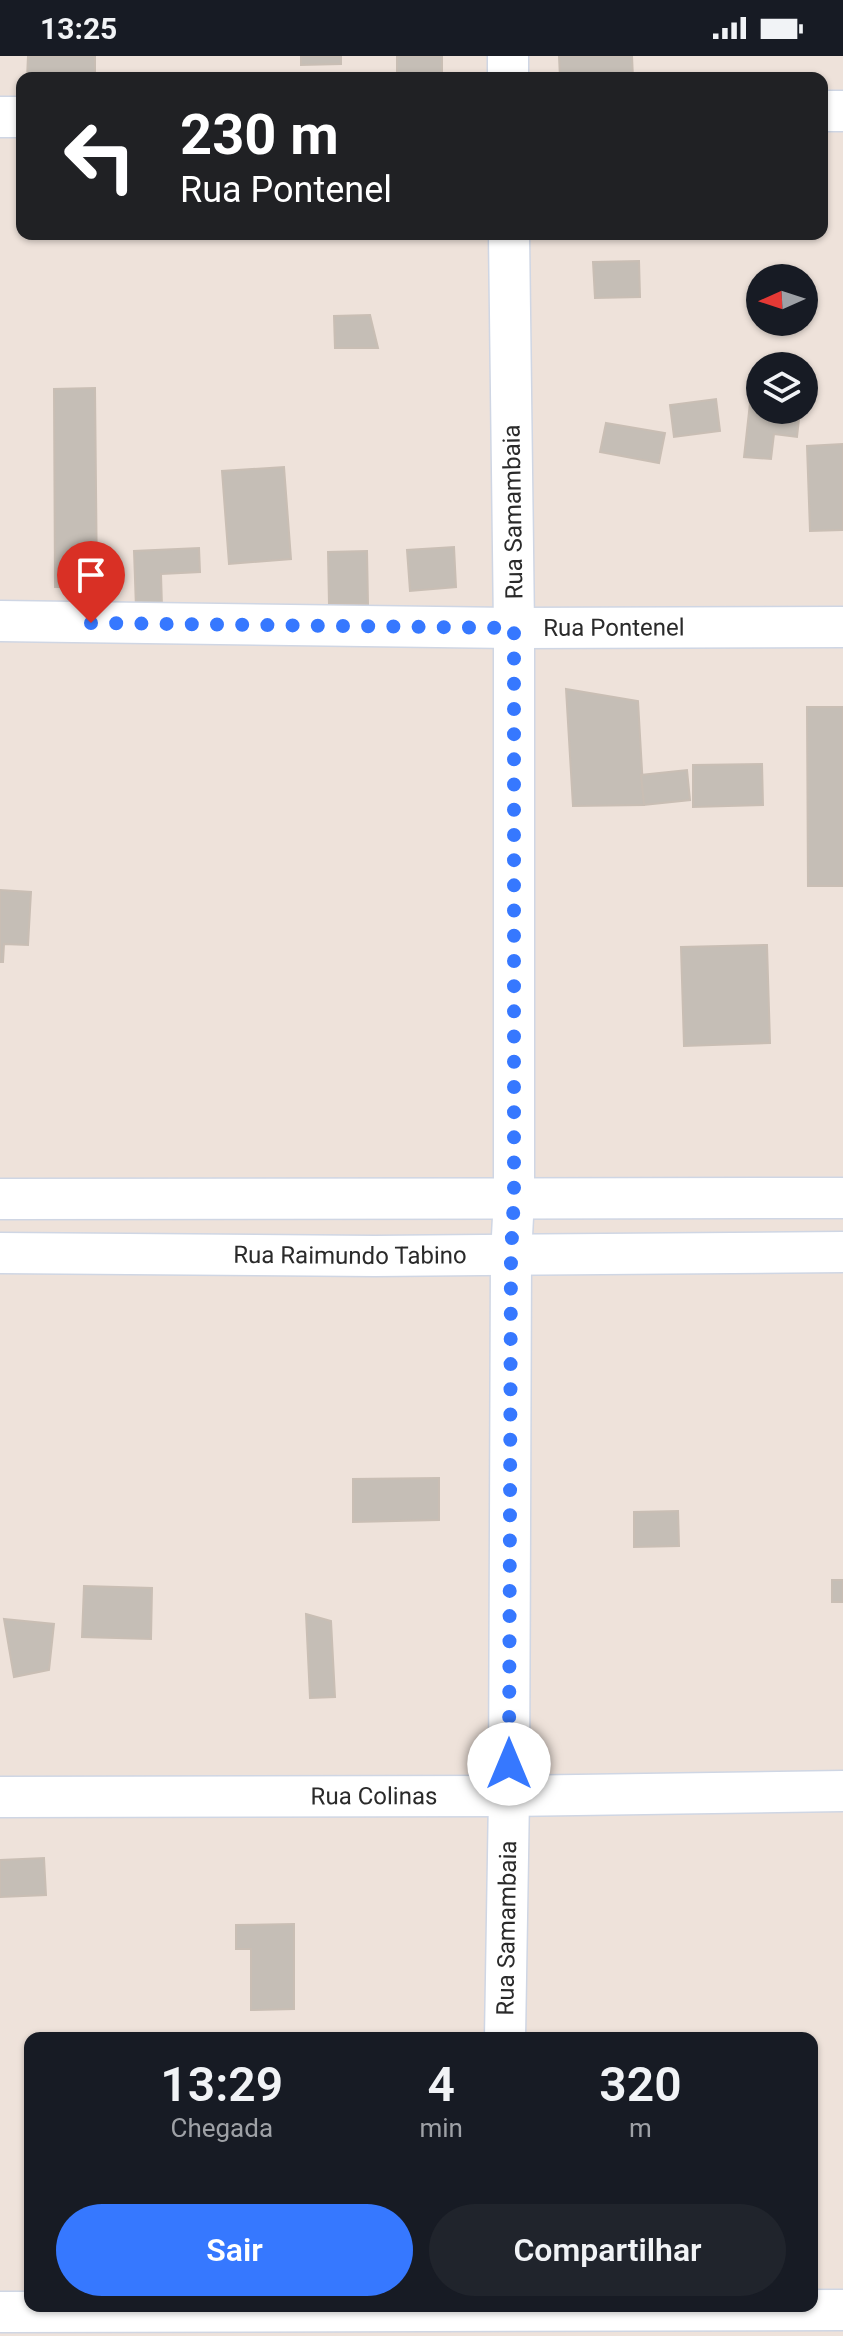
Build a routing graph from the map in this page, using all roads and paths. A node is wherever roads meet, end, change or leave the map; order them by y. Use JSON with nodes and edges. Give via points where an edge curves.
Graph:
{"nodes":[{"id":1,"x":509,"y":240,"type":"edge"},
{"id":2,"x":0,"y":621,"type":"edge"},
{"id":3,"x":843,"y":627,"type":"edge"},
{"id":4,"x":514,"y":628,"type":"junction"},
{"id":5,"x":514,"y":1198,"type":"junction"},
{"id":6,"x":843,"y":1198,"type":"edge"},
{"id":7,"x":0,"y":1199,"type":"edge"},
{"id":8,"x":371,"y":1199,"type":"junction"},
{"id":9,"x":843,"y":1252,"type":"edge"},
{"id":10,"x":0,"y":1253,"type":"edge"},
{"id":11,"x":511,"y":1255,"type":"junction"},
{"id":12,"x":375,"y":1256,"type":"junction"},
{"id":13,"x":843,"y":1791,"type":"edge"},
{"id":14,"x":509,"y":1796,"type":"junction"},
{"id":15,"x":0,"y":1797,"type":"edge"},
{"id":16,"x":505,"y":2032,"type":"edge"},
{"id":17,"x":843,"y":2310,"type":"edge"},
{"id":18,"x":818,"y":2311,"type":"edge"},
{"id":19,"x":0,"y":2312,"type":"edge"},
{"id":20,"x":745,"y":2312,"type":"edge"},
{"id":21,"x":500,"y":2317,"type":"edge"}],
"edges":[{"from":1,"to":4,"type":"street","name":"Rua Samambaia"},
{"from":2,"to":4,"type":"street","name":"Rua Pontenel"},
{"from":3,"to":4,"type":"street","name":"Rua Pontenel"},
{"from":4,"to":5,"type":"street","name":"Rua Samambaia"},
{"from":5,"to":6,"type":"street"},
{"from":5,"to":8,"type":"street"},
{"from":5,"to":11,"type":"street","name":"Rua Samambaia"},
{"from":7,"to":8,"type":"street"},
{"from":8,"to":12,"type":"street"},
{"from":9,"to":11,"type":"street","name":"Rua Raimundo Tabino"},
{"from":10,"to":12,"type":"street","name":"Rua Raimundo Tabino"},
{"from":11,"to":12,"type":"street","name":"Rua Raimundo Tabino"},
{"from":11,"to":14,"type":"street","name":"Rua Samambaia"},
{"from":13,"to":14,"type":"street","name":"Rua Colinas"},
{"from":14,"to":15,"type":"street","name":"Rua Colinas"},
{"from":14,"to":16,"type":"street","name":"Rua Samambaia"},
{"from":17,"to":18,"type":"street"},
{"from":19,"to":21,"type":"street"},
{"from":20,"to":21,"type":"street"}]}
